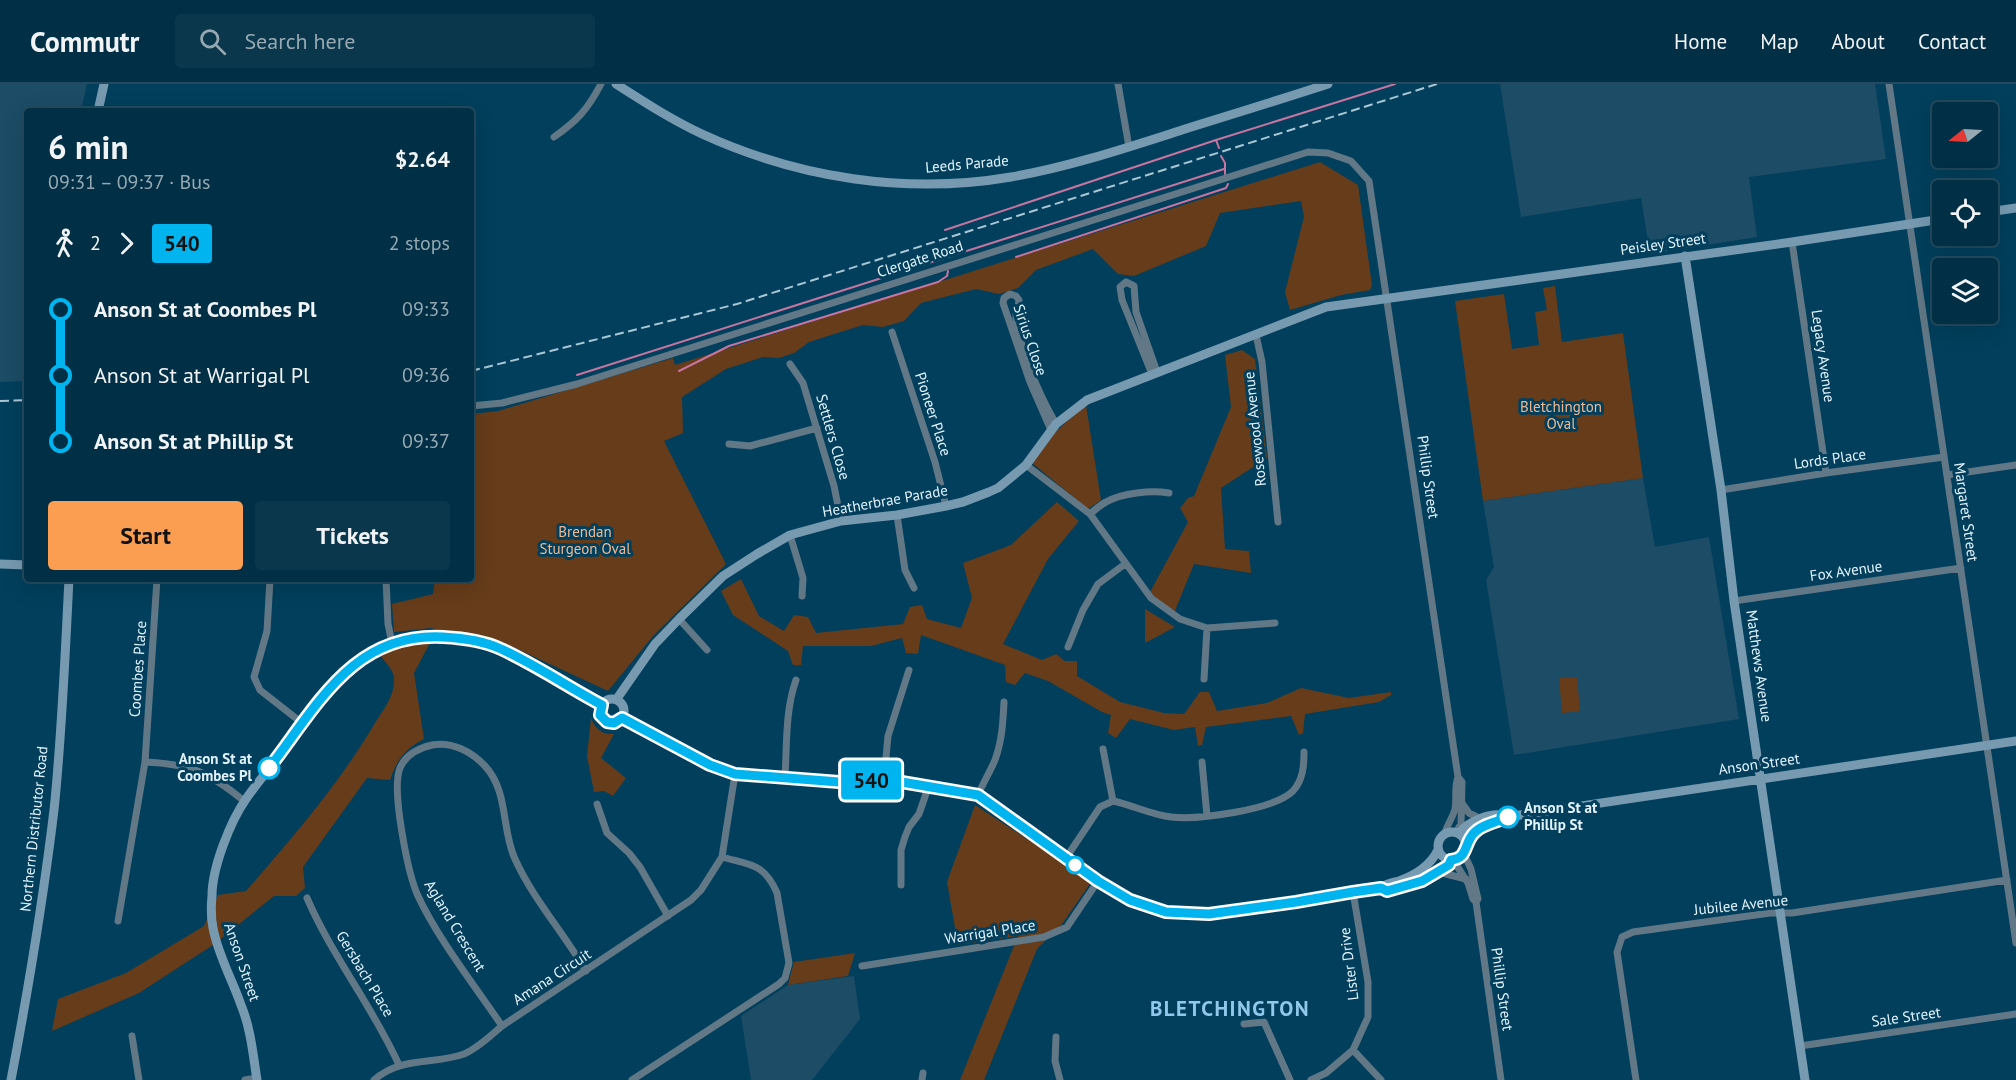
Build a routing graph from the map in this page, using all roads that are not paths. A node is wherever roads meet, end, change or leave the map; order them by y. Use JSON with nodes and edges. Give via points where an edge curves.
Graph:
{"nodes":[{"id":1,"x":104,"y":84,"type":"edge"},
{"id":2,"x":601,"y":84,"type":"edge"},
{"id":3,"x":616,"y":84,"type":"edge"},
{"id":4,"x":1118,"y":84,"type":"edge"},
{"id":5,"x":1328,"y":84,"type":"edge"},
{"id":6,"x":1889,"y":84,"type":"edge"},
{"id":7,"x":99,"y":108,"type":"edge"},
{"id":8,"x":554,"y":136,"type":"dead end"},
{"id":9,"x":1129,"y":147,"type":"junction"},
{"id":10,"x":1369,"y":181,"type":"joint"},
{"id":11,"x":2016,"y":208,"type":"edge"},
{"id":12,"x":1998,"y":211,"type":"edge"},
{"id":13,"x":1932,"y":220,"type":"edge"},
{"id":14,"x":1910,"y":223,"type":"junction"},
{"id":15,"x":1792,"y":242,"type":"junction"},
{"id":16,"x":1685,"y":256,"type":"junction"},
{"id":17,"x":1388,"y":299,"type":"junction"},
{"id":18,"x":892,"y":332,"type":"dead end"},
{"id":19,"x":1256,"y":335,"type":"junction"},
{"id":20,"x":790,"y":364,"type":"dead end"},
{"id":21,"x":1154,"y":373,"type":"junction"},
{"id":22,"x":474,"y":406,"type":"edge"},
{"id":23,"x":1053,"y":427,"type":"junction"},
{"id":24,"x":817,"y":428,"type":"junction"},
{"id":25,"x":729,"y":444,"type":"dead end"},
{"id":26,"x":1944,"y":457,"type":"junction"},
{"id":27,"x":1026,"y":465,"type":"junction"},
{"id":28,"x":2016,"y":465,"type":"edge"},
{"id":29,"x":1826,"y":473,"type":"junction"},
{"id":30,"x":1947,"y":475,"type":"junction"},
{"id":31,"x":1721,"y":490,"type":"junction"},
{"id":32,"x":1169,"y":493,"type":"dead end"},
{"id":33,"x":946,"y":506,"type":"junction"},
{"id":34,"x":1090,"y":514,"type":"junction"},
{"id":35,"x":897,"y":515,"type":"junction"},
{"id":36,"x":840,"y":521,"type":"junction"},
{"id":37,"x":1278,"y":522,"type":"dead end"},
{"id":38,"x":790,"y":535,"type":"junction"},
{"id":39,"x":0,"y":564,"type":"edge"},
{"id":40,"x":1125,"y":564,"type":"junction"},
{"id":41,"x":24,"y":565,"type":"edge"},
{"id":42,"x":1961,"y":568,"type":"junction"},
{"id":43,"x":69,"y":582,"type":"edge"},
{"id":44,"x":157,"y":582,"type":"edge"},
{"id":45,"x":270,"y":582,"type":"edge"},
{"id":46,"x":386,"y":582,"type":"edge"},
{"id":47,"x":914,"y":588,"type":"dead end"},
{"id":48,"x":802,"y":596,"type":"dead end"},
{"id":49,"x":1734,"y":601,"type":"junction"},
{"id":50,"x":679,"y":619,"type":"junction"},
{"id":51,"x":1275,"y":623,"type":"dead end"},
{"id":52,"x":1207,"y":628,"type":"junction"},
{"id":53,"x":392,"y":643,"type":"junction"},
{"id":54,"x":1068,"y":647,"type":"dead end"},
{"id":55,"x":707,"y":650,"type":"dead end"},
{"id":56,"x":909,"y":670,"type":"dead end"},
{"id":57,"x":1204,"y":679,"type":"dead end"},
{"id":58,"x":796,"y":680,"type":"dead end"},
{"id":59,"x":616,"y":700,"type":"junction"},
{"id":60,"x":1004,"y":702,"type":"dead end"},
{"id":61,"x":602,"y":705,"type":"junction"},
{"id":62,"x":622,"y":718,"type":"junction"},
{"id":63,"x":302,"y":723,"type":"junction"},
{"id":64,"x":2016,"y":741,"type":"edge"},
{"id":65,"x":1987,"y":745,"type":"junction"},
{"id":66,"x":1103,"y":749,"type":"dead end"},
{"id":67,"x":1304,"y":752,"type":"dead end"},
{"id":68,"x":145,"y":762,"type":"junction"},
{"id":69,"x":1202,"y":762,"type":"dead end"},
{"id":70,"x":735,"y":774,"type":"junction"},
{"id":71,"x":785,"y":777,"type":"junction"},
{"id":72,"x":1458,"y":777,"type":"junction"},
{"id":73,"x":884,"y":779,"type":"junction"},
{"id":74,"x":1761,"y":779,"type":"junction"},
{"id":75,"x":928,"y":788,"type":"junction"},
{"id":76,"x":978,"y":795,"type":"junction"},
{"id":77,"x":244,"y":801,"type":"junction"},
{"id":78,"x":1113,"y":801,"type":"junction"},
{"id":79,"x":1462,"y":803,"type":"junction"},
{"id":80,"x":597,"y":804,"type":"dead end"},
{"id":81,"x":1207,"y":816,"type":"junction"},
{"id":82,"x":1507,"y":817,"type":"junction"},
{"id":83,"x":1481,"y":819,"type":"junction"},
{"id":84,"x":1457,"y":832,"type":"junction"},
{"id":85,"x":1445,"y":833,"type":"junction"},
{"id":86,"x":1466,"y":843,"type":"junction"},
{"id":87,"x":1438,"y":850,"type":"junction"},
{"id":88,"x":1464,"y":854,"type":"junction"},
{"id":89,"x":722,"y":857,"type":"junction"},
{"id":90,"x":1065,"y":858,"type":"junction"},
{"id":91,"x":1452,"y":860,"type":"junction"},
{"id":92,"x":1438,"y":872,"type":"junction"},
{"id":93,"x":1466,"y":879,"type":"junction"},
{"id":94,"x":2007,"y":880,"type":"junction"},
{"id":95,"x":1098,"y":881,"type":"junction"},
{"id":96,"x":901,"y":885,"type":"dead end"},
{"id":97,"x":1381,"y":888,"type":"junction"},
{"id":98,"x":1353,"y":892,"type":"junction"},
{"id":99,"x":307,"y":898,"type":"dead end"},
{"id":100,"x":1476,"y":902,"type":"junction"},
{"id":101,"x":1780,"y":913,"type":"junction"},
{"id":102,"x":668,"y":916,"type":"junction"},
{"id":103,"x":118,"y":921,"type":"dead end"},
{"id":104,"x":2016,"y":943,"type":"edge"},
{"id":105,"x":862,"y":966,"type":"dead end"},
{"id":106,"x":586,"y":970,"type":"junction"},
{"id":107,"x":2016,"y":1014,"type":"edge"},
{"id":108,"x":1244,"y":1024,"type":"dead end"},
{"id":109,"x":502,"y":1026,"type":"junction"},
{"id":110,"x":132,"y":1036,"type":"dead end"},
{"id":111,"x":1056,"y":1037,"type":"dead end"},
{"id":112,"x":1800,"y":1046,"type":"junction"},
{"id":113,"x":1353,"y":1050,"type":"junction"},
{"id":114,"x":399,"y":1065,"type":"junction"},
{"id":115,"x":256,"y":1079,"type":"edge"},
{"id":116,"x":11,"y":1080,"type":"edge"},
{"id":117,"x":139,"y":1080,"type":"edge"},
{"id":118,"x":245,"y":1080,"type":"edge"},
{"id":119,"x":374,"y":1080,"type":"edge"},
{"id":120,"x":632,"y":1080,"type":"edge"},
{"id":121,"x":1060,"y":1080,"type":"edge"},
{"id":122,"x":1290,"y":1080,"type":"edge"},
{"id":123,"x":1311,"y":1080,"type":"edge"},
{"id":124,"x":1381,"y":1080,"type":"edge"},
{"id":125,"x":1501,"y":1080,"type":"edge"},
{"id":126,"x":1636,"y":1080,"type":"edge"},
{"id":127,"x":1805,"y":1080,"type":"edge"}],
"edges":[{"from":1,"to":7,"type":"street"},
{"from":2,"to":8,"type":"street","via":[[588,108]]},
{"from":3,"to":9,"type":"street","name":"Leeds Parade","via":[[679,123],[754,156],[860,180],[974,182],[1045,170]]},
{"from":4,"to":9,"type":"street"},
{"from":5,"to":9,"type":"street","name":"Leeds Parade"},
{"from":6,"to":14,"type":"street","name":"Margaret Street"},
{"from":10,"to":17,"type":"street","name":"Phillip Street"},
{"from":10,"to":22,"type":"street","name":"Clergate Road","via":[[1351,161],[1328,153],[1308,152],[577,384],[502,403]]},
{"from":11,"to":12,"type":"street"},
{"from":13,"to":14,"type":"street","name":"Peisley Street"},
{"from":14,"to":15,"type":"street","name":"Peisley Street"},
{"from":14,"to":26,"type":"street","name":"Margaret Street"},
{"from":15,"to":16,"type":"street","name":"Peisley Street"},
{"from":15,"to":29,"type":"street","name":"Legacy Avenue"},
{"from":16,"to":17,"type":"street","name":"Peisley Street"},
{"from":16,"to":31,"type":"street","name":"Matthews Avenue"},
{"from":17,"to":19,"type":"street","name":"Heatherbrae Parade","via":[[1326,307]]},
{"from":17,"to":72,"type":"street","name":"Phillip Street"},
{"from":18,"to":33,"type":"street","name":"Pioneer Place"},
{"from":19,"to":21,"type":"street","name":"Heatherbrae Parade"},
{"from":19,"to":37,"type":"street","name":"Rosewood Avenue"},
{"from":20,"to":24,"type":"street","name":"Settlers Close","via":[[803,383]]},
{"from":21,"to":21,"type":"street","via":[[1122,300],[1120,287],[1126,282],[1134,286],[1136,312]]},
{"from":21,"to":23,"type":"street","name":"Heatherbrae Parade","via":[[1087,400]]},
{"from":23,"to":23,"type":"street","name":"Sirius Close","via":[[1030,382],[1003,303],[1010,294],[1018,300],[1016,316],[1022,340]]},
{"from":23,"to":27,"type":"street","name":"Heatherbrae Parade"},
{"from":24,"to":25,"type":"street","via":[[750,446]]},
{"from":24,"to":36,"type":"street","name":"Settlers Close"},
{"from":26,"to":29,"type":"street","name":"Lords Place"},
{"from":26,"to":30,"type":"street","name":"Margaret Street"},
{"from":27,"to":33,"type":"street","name":"Heatherbrae Parade","via":[[998,488]]},
{"from":27,"to":34,"type":"street"},
{"from":28,"to":30,"type":"street"},
{"from":29,"to":31,"type":"street","name":"Lords Place"},
{"from":30,"to":42,"type":"street","name":"Margaret Street"},
{"from":31,"to":49,"type":"street","name":"Matthews Avenue"},
{"from":32,"to":34,"type":"street","via":[[1134,493],[1106,501]]},
{"from":33,"to":35,"type":"street","name":"Heatherbrae Parade"},
{"from":34,"to":40,"type":"street"},
{"from":35,"to":36,"type":"street","name":"Heatherbrae Parade"},
{"from":35,"to":47,"type":"street","via":[[905,570]]},
{"from":36,"to":38,"type":"street","name":"Heatherbrae Parade"},
{"from":38,"to":48,"type":"street","via":[[802,578]]},
{"from":38,"to":50,"type":"street","name":"Heatherbrae Parade","via":[[723,576]]},
{"from":39,"to":41,"type":"street"},
{"from":40,"to":52,"type":"street","via":[[1151,598],[1180,618]]},
{"from":40,"to":54,"type":"street","via":[[1098,584]]},
{"from":42,"to":49,"type":"street","name":"Fox Avenue"},
{"from":42,"to":65,"type":"street","name":"Margaret Street"},
{"from":43,"to":116,"type":"street","name":"Northern Distributor Road","via":[[54,810],[36,943]]},
{"from":44,"to":68,"type":"street","name":"Coombes Place"},
{"from":45,"to":63,"type":"street","via":[[267,631],[254,677],[260,690]]},
{"from":46,"to":53,"type":"street"},
{"from":49,"to":74,"type":"street","name":"Matthews Avenue"},
{"from":50,"to":55,"type":"street"},
{"from":50,"to":59,"type":"street","name":"Heatherbrae Parade","via":[[655,644]]},
{"from":51,"to":52,"type":"street"},
{"from":52,"to":57,"type":"street"},
{"from":53,"to":61,"type":"street","name":"Anson Street","via":[[424,636],[488,645]]},
{"from":53,"to":63,"type":"street","name":"Anson Street","via":[[350,667]]},
{"from":56,"to":73,"type":"street","via":[[888,736]]},
{"from":58,"to":71,"type":"street","via":[[790,698]]},
{"from":59,"to":61,"type":"street"},
{"from":59,"to":62,"type":"street","via":[[623,708]]},
{"from":60,"to":76,"type":"street","via":[[1000,741]]},
{"from":61,"to":62,"type":"street","via":[[600,715],[607,722]]},
{"from":62,"to":70,"type":"street","via":[[710,765]]},
{"from":63,"to":77,"type":"street","name":"Anson Street"},
{"from":64,"to":65,"type":"street","name":"Anson Street"},
{"from":65,"to":74,"type":"street","name":"Anson Street"},
{"from":65,"to":94,"type":"street","name":"Margaret Street"},
{"from":66,"to":78,"type":"street"},
{"from":67,"to":81,"type":"street","via":[[1304,771],[1293,790],[1276,802]]},
{"from":68,"to":77,"type":"street","via":[[191,767],[219,781]]},
{"from":68,"to":103,"type":"street","name":"Coombes Place"},
{"from":69,"to":81,"type":"street"},
{"from":70,"to":71,"type":"street"},
{"from":70,"to":89,"type":"street","name":"Amana Circuit"},
{"from":71,"to":73,"type":"street","via":[[839,782]]},
{"from":72,"to":79,"type":"street","name":"Phillip Street","via":[[1462,782]]},
{"from":72,"to":85,"type":"street","name":"Phillip Street","via":[[1454,812]]},
{"from":73,"to":75,"type":"street"},
{"from":74,"to":82,"type":"street","name":"Anson Street"},
{"from":74,"to":101,"type":"street","name":"Matthews Avenue"},
{"from":75,"to":76,"type":"street"},
{"from":75,"to":96,"type":"street","via":[[905,837]]},
{"from":76,"to":90,"type":"street"},
{"from":77,"to":115,"type":"street","name":"Anson Street","via":[[221,849],[214,875],[213,928],[251,1036]]},
{"from":78,"to":81,"type":"street","via":[[1171,817]]},
{"from":78,"to":90,"type":"street","via":[[1100,807]]},
{"from":79,"to":83,"type":"street","via":[[1469,813]]},
{"from":79,"to":84,"type":"street","name":"Phillip Street"},
{"from":80,"to":102,"type":"street","via":[[607,833],[640,867]]},
{"from":82,"to":83,"type":"street","name":"Anson Street","via":[[1502,814]]},
{"from":82,"to":86,"type":"street","name":"Anson Street","via":[[1476,831]]},
{"from":83,"to":84,"type":"street","name":"Anson Street"},
{"from":84,"to":85,"type":"street"},
{"from":84,"to":86,"type":"street"},
{"from":85,"to":87,"type":"street","via":[[1438,842]]},
{"from":86,"to":88,"type":"street"},
{"from":87,"to":91,"type":"street"},
{"from":87,"to":97,"type":"street","via":[[1418,872]]},
{"from":88,"to":91,"type":"street"},
{"from":88,"to":100,"type":"street","name":"Phillip Street","via":[[1476,888]]},
{"from":89,"to":102,"type":"street","name":"Amana Circuit","via":[[701,890]]},
{"from":89,"to":120,"type":"street","via":[[755,866],[769,875],[777,893],[789,963],[785,978]]},
{"from":90,"to":95,"type":"street"},
{"from":91,"to":92,"type":"street"},
{"from":91,"to":93,"type":"street","name":"Phillip Street"},
{"from":92,"to":93,"type":"street"},
{"from":92,"to":97,"type":"street","via":[[1412,885],[1387,891]]},
{"from":93,"to":100,"type":"street","name":"Phillip Street"},
{"from":94,"to":101,"type":"street","name":"Jubilee Avenue"},
{"from":94,"to":104,"type":"street","name":"Margaret Street"},
{"from":95,"to":98,"type":"street","via":[[1130,900],[1166,912],[1209,914]]},
{"from":95,"to":105,"type":"street","name":"Warrigal Place","via":[[1067,927],[1044,937]]},
{"from":97,"to":98,"type":"street"},
{"from":98,"to":113,"type":"street","name":"Lister Drive","via":[[1368,982],[1368,1017]]},
{"from":99,"to":114,"type":"street","name":"Gersbach Place"},
{"from":100,"to":125,"type":"street","name":"Phillip Street"},
{"from":101,"to":112,"type":"street","name":"Matthews Avenue"},
{"from":101,"to":126,"type":"street","name":"Jubilee Avenue","via":[[1622,936],[1617,952]]},
{"from":102,"to":106,"type":"street","name":"Amana Circuit"},
{"from":106,"to":109,"type":"street","name":"Amana Circuit"},
{"from":106,"to":109,"type":"street","name":"Agland Crescent","via":[[514,857],[495,778],[463,749],[439,744],[414,752],[404,762],[398,780],[413,883],[442,938]]},
{"from":107,"to":112,"type":"street","name":"Sale Street"},
{"from":108,"to":122,"type":"street","via":[[1264,1022]]},
{"from":109,"to":114,"type":"street","name":"Amana Circuit","via":[[463,1054]]},
{"from":110,"to":117,"type":"street"},
{"from":111,"to":121,"type":"street","via":[[1055,1061]]},
{"from":112,"to":127,"type":"street","name":"Matthews Avenue"},
{"from":113,"to":123,"type":"street","name":"Lister Drive","via":[[1326,1073]]},
{"from":113,"to":124,"type":"street"},
{"from":114,"to":119,"type":"street","name":"Amana Circuit"},
{"from":115,"to":118,"type":"street"}]}
